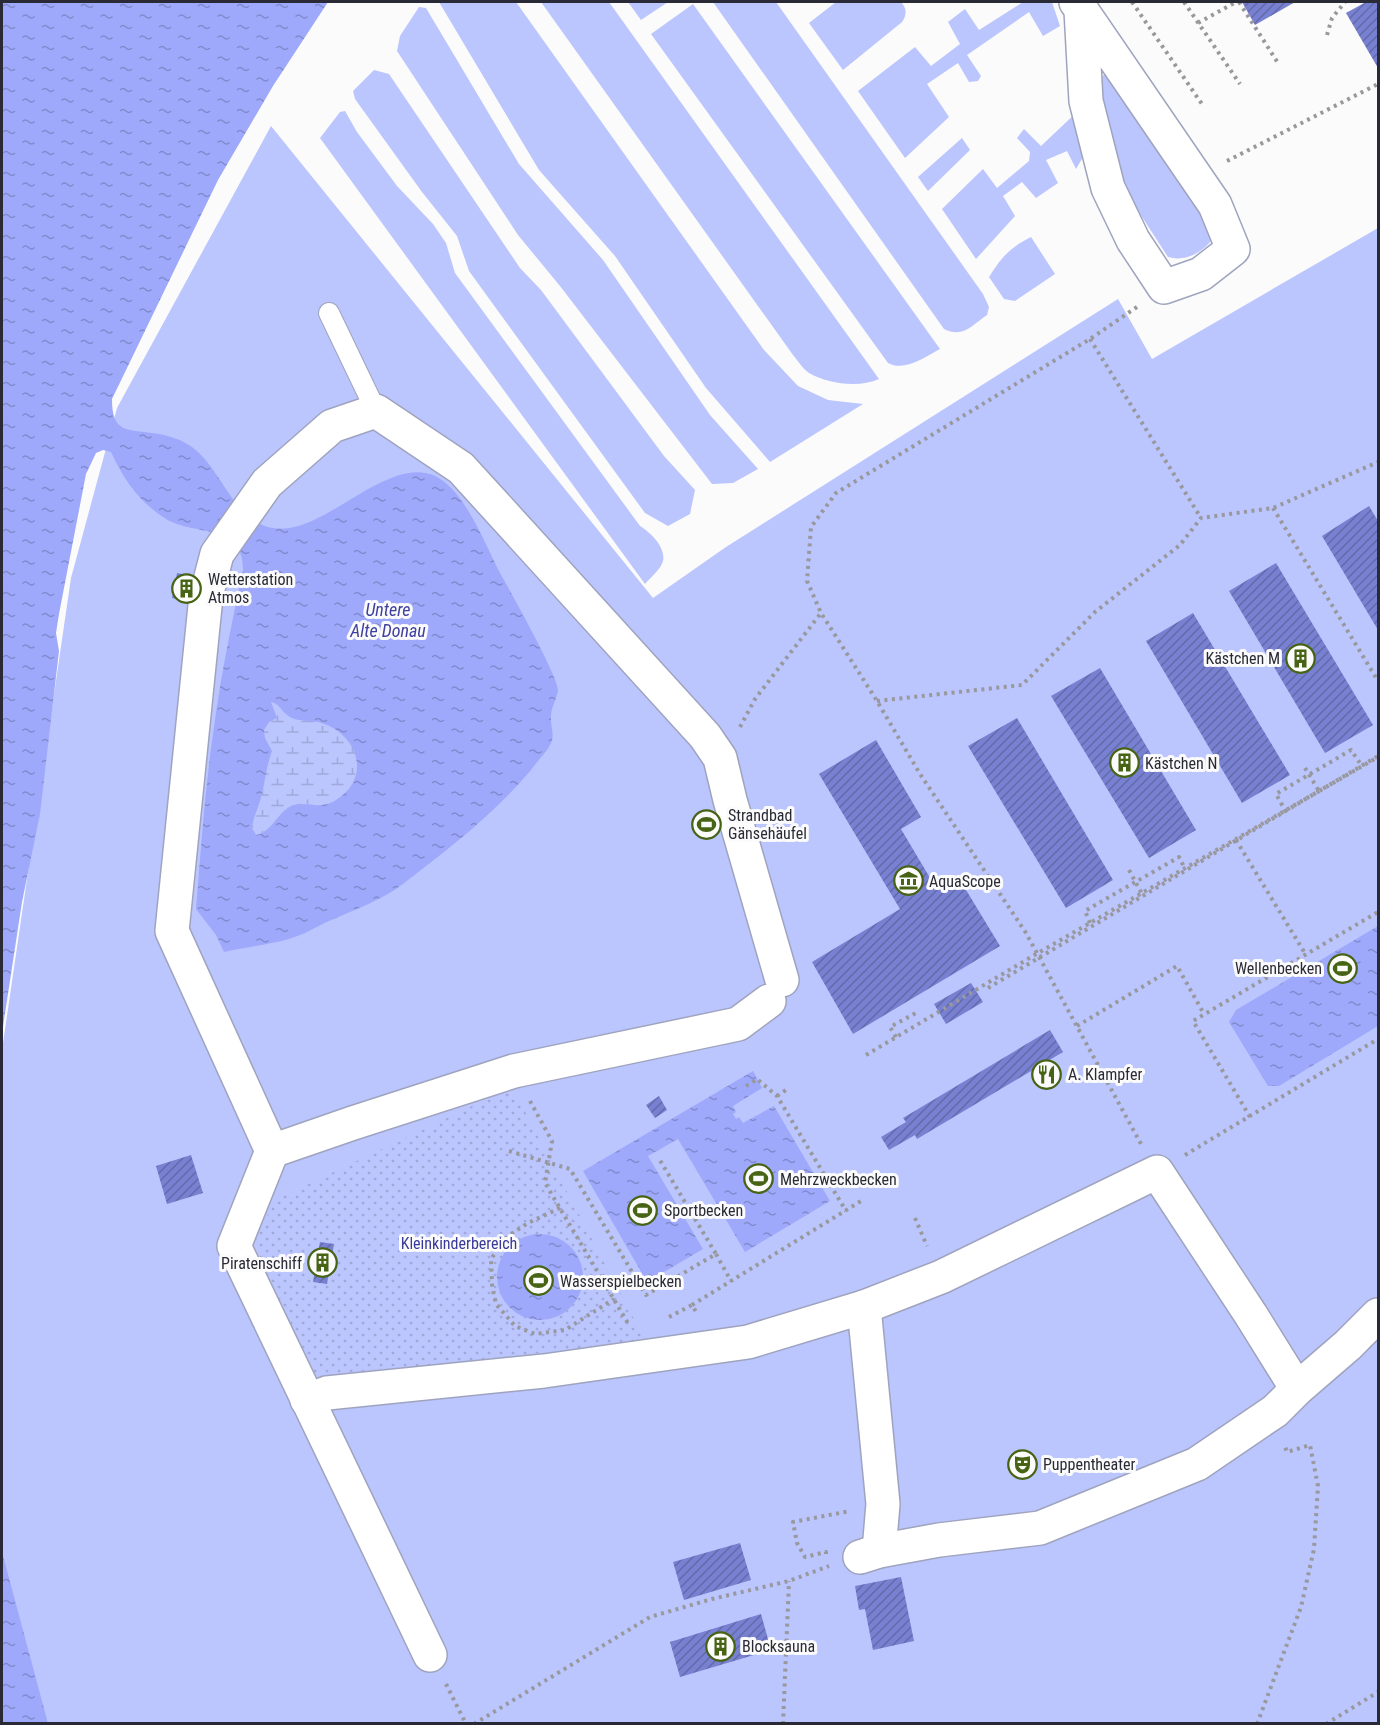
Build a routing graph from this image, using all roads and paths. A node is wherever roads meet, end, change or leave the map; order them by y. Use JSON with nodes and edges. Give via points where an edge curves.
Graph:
{"nodes":[{"id":1,"x":1132,"y":2,"type":"edge"},
{"id":2,"x":1184,"y":2,"type":"edge"},
{"id":3,"x":1237,"y":2,"type":"edge"},
{"id":4,"x":1345,"y":2,"type":"edge"},
{"id":5,"x":1079,"y":6,"type":"edge"},
{"id":6,"x":1198,"y":23,"type":"junction"},
{"id":7,"x":1327,"y":35,"type":"dead end"},
{"id":8,"x":1278,"y":63,"type":"dead end"},
{"id":9,"x":1240,"y":84,"type":"dead end"},
{"id":10,"x":1378,"y":84,"type":"edge"},
{"id":11,"x":1204,"y":107,"type":"dead end"},
{"id":12,"x":1197,"y":179,"type":"junction"},
{"id":13,"x":1164,"y":287,"type":"junction"},
{"id":14,"x":329,"y":313,"type":"dead end"},
{"id":15,"x":1090,"y":339,"type":"junction"},
{"id":16,"x":376,"y":411,"type":"junction"},
{"id":17,"x":1378,"y":462,"type":"edge"},
{"id":18,"x":1273,"y":508,"type":"junction"},
{"id":19,"x":1201,"y":518,"type":"junction"},
{"id":20,"x":820,"y":613,"type":"junction"},
{"id":21,"x":1378,"y":681,"type":"edge"},
{"id":22,"x":877,"y":700,"type":"junction"},
{"id":23,"x":1378,"y":756,"type":"edge"},
{"id":24,"x":720,"y":758,"type":"junction"},
{"id":25,"x":1362,"y":766,"type":"junction"},
{"id":26,"x":1305,"y":768,"type":"dead end"},
{"id":27,"x":1309,"y":775,"type":"junction"},
{"id":28,"x":1319,"y":790,"type":"junction"},
{"id":29,"x":1286,"y":812,"type":"junction"},
{"id":30,"x":1236,"y":840,"type":"junction"},
{"id":31,"x":1185,"y":869,"type":"junction"},
{"id":32,"x":1129,"y":870,"type":"dead end"},
{"id":33,"x":1135,"y":882,"type":"junction"},
{"id":34,"x":1143,"y":896,"type":"junction"},
{"id":35,"x":1378,"y":912,"type":"edge"},
{"id":36,"x":1090,"y":923,"type":"junction"},
{"id":37,"x":1038,"y":953,"type":"junction"},
{"id":38,"x":1306,"y":956,"type":"junction"},
{"id":39,"x":988,"y":988,"type":"dead end"},
{"id":40,"x":916,"y":1013,"type":"dead end"},
{"id":41,"x":1204,"y":1014,"type":"junction"},
{"id":42,"x":1077,"y":1026,"type":"junction"},
{"id":43,"x":896,"y":1037,"type":"junction"},
{"id":44,"x":1378,"y":1039,"type":"edge"},
{"id":45,"x":866,"y":1055,"type":"dead end"},
{"id":46,"x":514,"y":1071,"type":"junction"},
{"id":47,"x":746,"y":1086,"type":"dead end"},
{"id":48,"x":786,"y":1090,"type":"dead end"},
{"id":49,"x":777,"y":1096,"type":"junction"},
{"id":50,"x":1250,"y":1117,"type":"junction"},
{"id":51,"x":272,"y":1151,"type":"junction"},
{"id":52,"x":508,"y":1151,"type":"dead end"},
{"id":53,"x":658,"y":1157,"type":"dead end"},
{"id":54,"x":549,"y":1163,"type":"junction"},
{"id":55,"x":1157,"y":1172,"type":"junction"},
{"id":56,"x":861,"y":1201,"type":"dead end"},
{"id":57,"x":560,"y":1208,"type":"junction"},
{"id":58,"x":846,"y":1210,"type":"junction"},
{"id":59,"x":716,"y":1254,"type":"junction"},
{"id":60,"x":731,"y":1281,"type":"junction"},
{"id":61,"x":614,"y":1299,"type":"junction"},
{"id":62,"x":692,"y":1305,"type":"junction"},
{"id":63,"x":864,"y":1307,"type":"junction"},
{"id":64,"x":1378,"y":1315,"type":"edge"},
{"id":65,"x":665,"y":1319,"type":"dead end"},
{"id":66,"x":638,"y":1328,"type":"dead end"},
{"id":67,"x":715,"y":1347,"type":"junction"},
{"id":68,"x":1297,"y":1389,"type":"junction"},
{"id":69,"x":307,"y":1400,"type":"junction"},
{"id":70,"x":1283,"y":1441,"type":"dead end"},
{"id":71,"x":883,"y":1504,"type":"junction"},
{"id":72,"x":789,"y":1581,"type":"junction"},
{"id":73,"x":430,"y":1655,"type":"joint"},
{"id":74,"x":1378,"y":1692,"type":"edge"},
{"id":75,"x":466,"y":1724,"type":"edge"},
{"id":76,"x":474,"y":1724,"type":"edge"},
{"id":77,"x":783,"y":1724,"type":"edge"},
{"id":78,"x":1257,"y":1724,"type":"edge"},
{"id":79,"x":1326,"y":1724,"type":"edge"}],
"edges":[{"from":1,"to":11,"type":"path"},
{"from":2,"to":6,"type":"path"},
{"from":3,"to":6,"type":"path"},
{"from":3,"to":8,"type":"path"},
{"from":4,"to":7,"type":"path","via":[[1332,18]]},
{"from":5,"to":12,"type":"street"},
{"from":5,"to":13,"type":"street","via":[[1086,101],[1108,188],[1133,240]]},
{"from":6,"to":9,"type":"path"},
{"from":10,"to":12,"type":"path"},
{"from":12,"to":13,"type":"street","via":[[1215,205],[1233,249],[1201,274]]},
{"from":13,"to":15,"type":"path"},
{"from":14,"to":16,"type":"lane"},
{"from":15,"to":19,"type":"path"},
{"from":15,"to":20,"type":"path","via":[[836,494],[811,527],[807,581]]},
{"from":16,"to":24,"type":"street","via":[[461,468],[705,736]]},
{"from":16,"to":51,"type":"street","via":[[332,426],[267,483],[217,554],[206,596],[172,931]]},
{"from":17,"to":18,"type":"path"},
{"from":18,"to":19,"type":"path"},
{"from":18,"to":21,"type":"path"},
{"from":19,"to":22,"type":"path","via":[[1180,545],[1095,612],[1022,685]]},
{"from":20,"to":22,"type":"path"},
{"from":20,"to":24,"type":"path","via":[[755,699]]},
{"from":22,"to":37,"type":"path","via":[[920,774]]},
{"from":23,"to":25,"type":"path"},
{"from":23,"to":28,"type":"path","bridge":true},
{"from":24,"to":46,"type":"street","via":[[775,990],[738,1024]]},
{"from":25,"to":27,"type":"path","via":[[1351,750]]},
{"from":25,"to":29,"type":"path"},
{"from":26,"to":27,"type":"path","bridge":true},
{"from":27,"to":28,"type":"path","bridge":true},
{"from":27,"to":29,"type":"path","via":[[1276,794]]},
{"from":28,"to":34,"type":"path","bridge":true},
{"from":29,"to":30,"type":"path"},
{"from":30,"to":31,"type":"path"},
{"from":30,"to":38,"type":"path"},
{"from":31,"to":33,"type":"path","via":[[1179,857]]},
{"from":31,"to":36,"type":"path"},
{"from":32,"to":33,"type":"path","bridge":true},
{"from":33,"to":34,"type":"path","bridge":true},
{"from":33,"to":36,"type":"path","via":[[1085,912]]},
{"from":34,"to":39,"type":"path","bridge":true},
{"from":35,"to":38,"type":"path"},
{"from":36,"to":37,"type":"path"},
{"from":37,"to":42,"type":"path"},
{"from":37,"to":43,"type":"path"},
{"from":38,"to":41,"type":"path"},
{"from":40,"to":43,"type":"path","via":[[890,1027]]},
{"from":41,"to":42,"type":"path","via":[[1177,966]]},
{"from":41,"to":50,"type":"path","via":[[1193,1021]]},
{"from":42,"to":55,"type":"path"},
{"from":43,"to":45,"type":"path"},
{"from":44,"to":50,"type":"path"},
{"from":46,"to":51,"type":"street"},
{"from":46,"to":54,"type":"path","via":[[552,1141]]},
{"from":47,"to":49,"type":"path","via":[[757,1079]]},
{"from":48,"to":49,"type":"path"},
{"from":49,"to":58,"type":"path"},
{"from":50,"to":55,"type":"path"},
{"from":51,"to":69,"type":"street","via":[[234,1246]]},
{"from":52,"to":54,"type":"path"},
{"from":53,"to":59,"type":"path"},
{"from":54,"to":57,"type":"path","via":[[545,1182]]},
{"from":54,"to":59,"type":"path","via":[[570,1169],[646,1295]]},
{"from":55,"to":63,"type":"street","via":[[941,1277]]},
{"from":55,"to":68,"type":"street"},
{"from":56,"to":58,"type":"path"},
{"from":57,"to":61,"type":"path"},
{"from":57,"to":61,"type":"path","via":[[508,1236],[491,1259],[496,1304],[515,1326],[535,1334],[565,1330]]},
{"from":58,"to":60,"type":"path"},
{"from":59,"to":60,"type":"path"},
{"from":60,"to":62,"type":"path"},
{"from":61,"to":66,"type":"path","via":[[630,1326]]},
{"from":62,"to":65,"type":"path"},
{"from":62,"to":67,"type":"path"},
{"from":63,"to":67,"type":"street","via":[[748,1342]]},
{"from":63,"to":71,"type":"street"},
{"from":64,"to":68,"type":"street"},
{"from":67,"to":69,"type":"street","via":[[544,1371],[327,1393]]},
{"from":68,"to":71,"type":"street","via":[[1275,1411],[1197,1464],[1040,1528],[939,1540],[870,1554]]},
{"from":69,"to":73,"type":"street"},
{"from":70,"to":78,"type":"path","via":[[1287,1452],[1310,1445],[1318,1486],[1314,1549],[1301,1607]]},
{"from":71,"to":72,"type":"path","via":[[793,1522],[797,1543],[806,1557],[826,1552],[830,1566]]},
{"from":72,"to":76,"type":"path","via":[[650,1617]]},
{"from":72,"to":77,"type":"path"},
{"from":73,"to":75,"type":"path"},
{"from":74,"to":79,"type":"path"}]}
